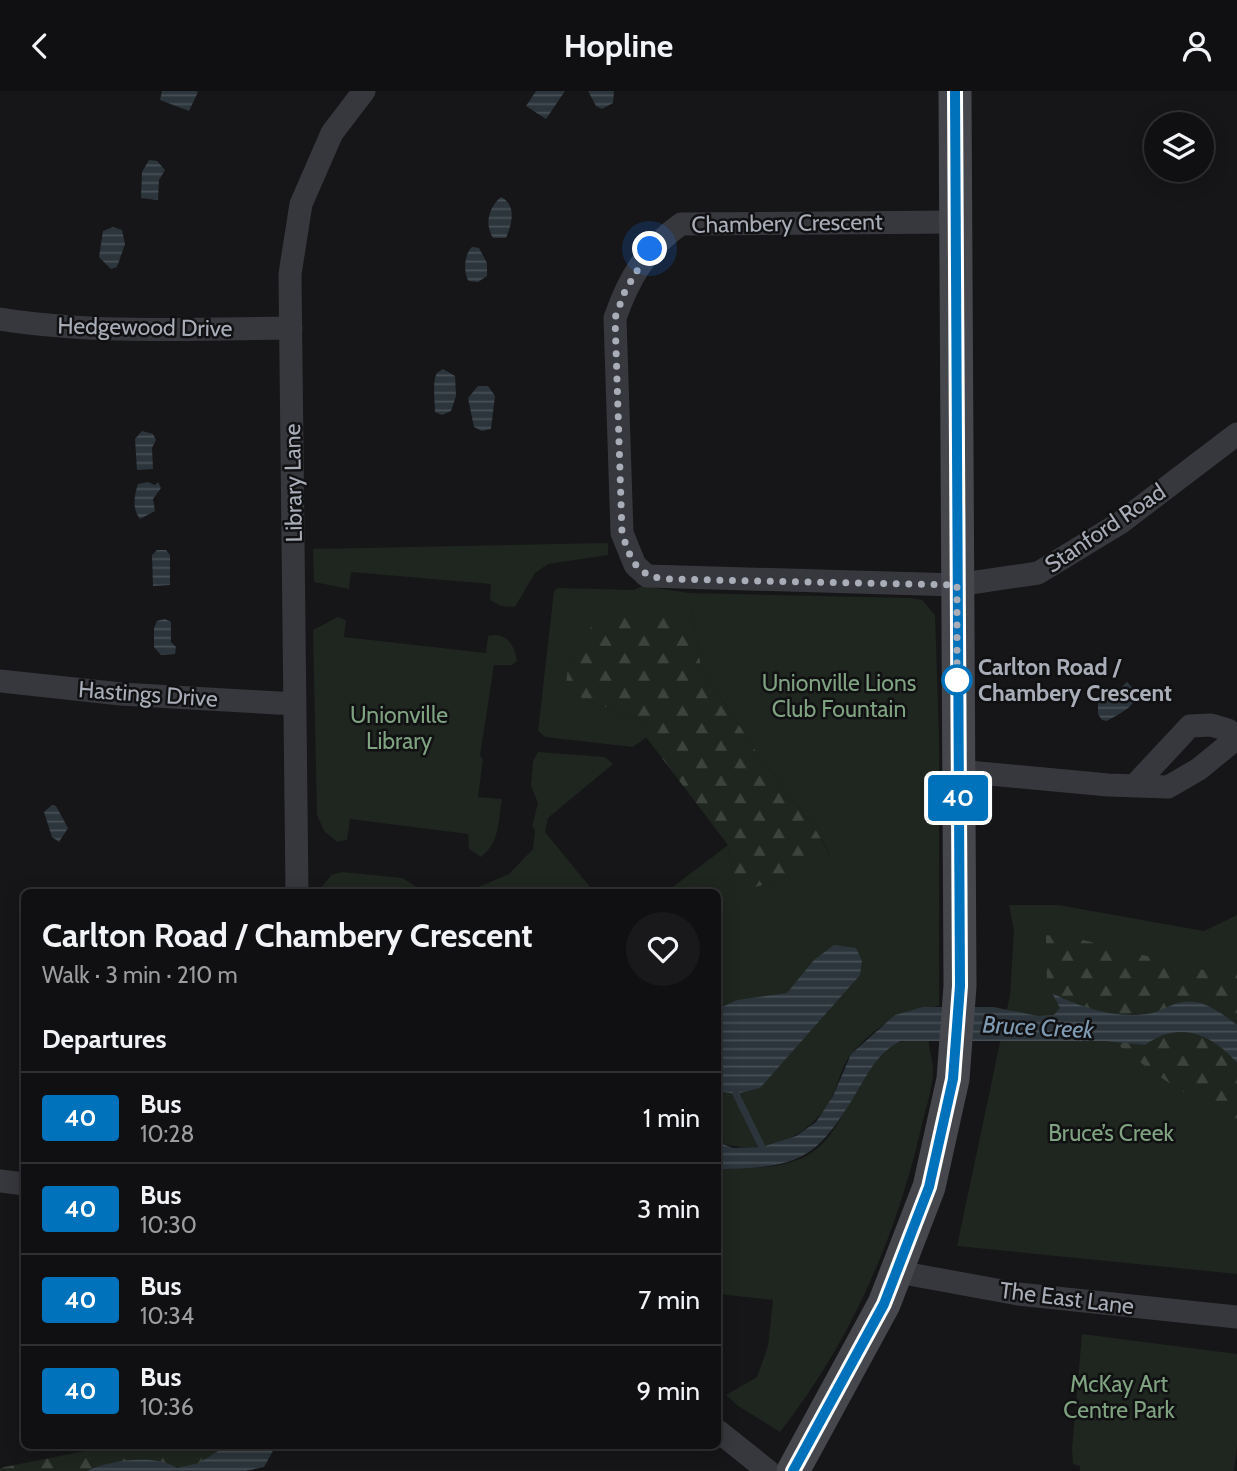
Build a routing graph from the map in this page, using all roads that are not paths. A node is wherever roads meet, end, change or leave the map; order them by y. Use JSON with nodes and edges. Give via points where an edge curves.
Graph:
{"nodes":[{"id":1,"x":364,"y":91,"type":"edge"},
{"id":2,"x":955,"y":91,"type":"edge"},
{"id":3,"x":956,"y":222,"type":"junction"},
{"id":4,"x":0,"y":319,"type":"edge"},
{"id":5,"x":291,"y":328,"type":"junction"},
{"id":6,"x":1237,"y":434,"type":"edge"},
{"id":7,"x":957,"y":585,"type":"junction"},
{"id":8,"x":0,"y":681,"type":"edge"},
{"id":9,"x":295,"y":704,"type":"junction"},
{"id":10,"x":958,"y":771,"type":"junction"},
{"id":11,"x":1134,"y":786,"type":"dead end"},
{"id":12,"x":297,"y":889,"type":"edge"},
{"id":13,"x":0,"y":1181,"type":"edge"},
{"id":14,"x":21,"y":1184,"type":"edge"},
{"id":15,"x":898,"y":1272,"type":"junction"},
{"id":16,"x":1237,"y":1317,"type":"edge"},
{"id":17,"x":721,"y":1433,"type":"edge"},
{"id":18,"x":768,"y":1471,"type":"edge"},
{"id":19,"x":793,"y":1471,"type":"edge"}],
"edges":[{"from":1,"to":5,"type":"street","name":"Library Lane","via":[[332,133],[301,204],[290,274]]},
{"from":2,"to":3,"type":"main road"},
{"from":3,"to":7,"type":"main road"},
{"from":3,"to":7,"type":"street","name":"Chambery Crescent","via":[[681,224],[650,249],[615,318],[622,533],[635,565],[647,576]]},
{"from":4,"to":5,"type":"street","name":"Hedgewood Drive","via":[[144,330]]},
{"from":5,"to":9,"type":"street","name":"Library Lane"},
{"from":6,"to":7,"type":"street","name":"Stanford Road","via":[[1120,523],[1038,573]]},
{"from":7,"to":10,"type":"main road"},
{"from":8,"to":9,"type":"street","name":"Hastings Drive","via":[[121,694]]},
{"from":9,"to":12,"type":"street","name":"Library Lane"},
{"from":10,"to":11,"type":"street"},
{"from":10,"to":15,"type":"main road","via":[[960,986],[953,1079],[929,1187]]},
{"from":13,"to":14,"type":"street"},
{"from":15,"to":16,"type":"street","name":"The East Lane","via":[[1018,1294]]},
{"from":15,"to":19,"type":"main road","via":[[853,1365]]},
{"from":17,"to":18,"type":"street"}]}
